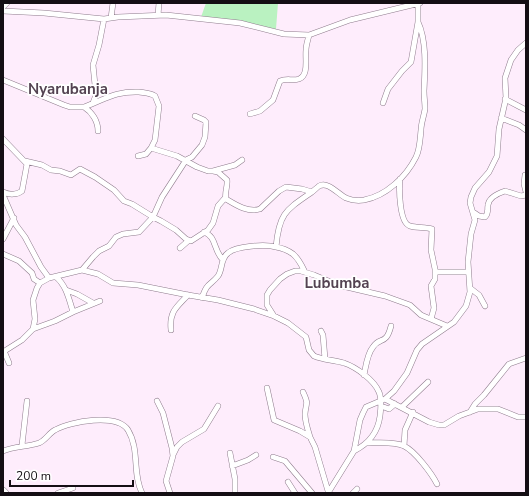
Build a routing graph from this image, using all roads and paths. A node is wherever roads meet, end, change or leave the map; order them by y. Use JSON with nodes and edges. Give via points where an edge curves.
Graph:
{"nodes":[{"id":1,"x":7,"y":3,"type":"edge"},
{"id":2,"x":113,"y":3,"type":"edge"},
{"id":3,"x":159,"y":3,"type":"edge"},
{"id":4,"x":419,"y":3,"type":"edge"},
{"id":5,"x":3,"y":7,"type":"edge"},
{"id":6,"x":3,"y":11,"type":"edge"},
{"id":7,"x":158,"y":15,"type":"junction"},
{"id":8,"x":111,"y":18,"type":"junction"},
{"id":9,"x":104,"y":19,"type":"junction"},
{"id":10,"x":418,"y":22,"type":"junction"},
{"id":11,"x":308,"y":35,"type":"junction"},
{"id":12,"x":526,"y":43,"type":"edge"},
{"id":13,"x":3,"y":80,"type":"edge"},
{"id":14,"x":505,"y":99,"type":"junction"},
{"id":15,"x":93,"y":103,"type":"junction"},
{"id":16,"x":383,"y":103,"type":"dead end"},
{"id":17,"x":84,"y":107,"type":"junction"},
{"id":18,"x":526,"y":110,"type":"edge"},
{"id":19,"x":250,"y":114,"type":"dead end"},
{"id":20,"x":195,"y":116,"type":"dead end"},
{"id":21,"x":501,"y":118,"type":"junction"},
{"id":22,"x":526,"y":130,"type":"edge"},
{"id":23,"x":98,"y":131,"type":"dead end"},
{"id":24,"x":3,"y":139,"type":"edge"},
{"id":25,"x":151,"y":148,"type":"junction"},
{"id":26,"x":138,"y":156,"type":"dead end"},
{"id":27,"x":186,"y":160,"type":"junction"},
{"id":28,"x":242,"y":160,"type":"dead end"},
{"id":29,"x":25,"y":161,"type":"junction"},
{"id":30,"x":213,"y":171,"type":"junction"},
{"id":31,"x":525,"y":175,"type":"dead end"},
{"id":32,"x":400,"y":179,"type":"junction"},
{"id":33,"x":312,"y":192,"type":"junction"},
{"id":34,"x":3,"y":193,"type":"edge"},
{"id":35,"x":526,"y":194,"type":"edge"},
{"id":36,"x":225,"y":198,"type":"junction"},
{"id":37,"x":473,"y":211,"type":"junction"},
{"id":38,"x":153,"y":217,"type":"junction"},
{"id":39,"x":14,"y":218,"type":"junction"},
{"id":40,"x":204,"y":232,"type":"junction"},
{"id":41,"x":3,"y":240,"type":"edge"},
{"id":42,"x":188,"y":241,"type":"junction"},
{"id":43,"x":276,"y":247,"type":"junction"},
{"id":44,"x":180,"y":248,"type":"dead end"},
{"id":45,"x":3,"y":254,"type":"edge"},
{"id":46,"x":223,"y":260,"type":"junction"},
{"id":47,"x":82,"y":270,"type":"junction"},
{"id":48,"x":306,"y":272,"type":"junction"},
{"id":49,"x":435,"y":272,"type":"junction"},
{"id":50,"x":468,"y":272,"type":"junction"},
{"id":51,"x":56,"y":277,"type":"junction"},
{"id":52,"x":49,"y":278,"type":"junction"},
{"id":53,"x":40,"y":283,"type":"junction"},
{"id":54,"x":470,"y":288,"type":"junction"},
{"id":55,"x":66,"y":290,"type":"junction"},
{"id":56,"x":188,"y":295,"type":"junction"},
{"id":57,"x":202,"y":298,"type":"junction"},
{"id":58,"x":100,"y":301,"type":"dead end"},
{"id":59,"x":93,"y":303,"type":"junction"},
{"id":60,"x":485,"y":306,"type":"dead end"},
{"id":61,"x":73,"y":312,"type":"junction"},
{"id":62,"x":274,"y":316,"type":"junction"},
{"id":63,"x":431,"y":319,"type":"junction"},
{"id":64,"x":391,"y":326,"type":"dead end"},
{"id":65,"x":447,"y":326,"type":"junction"},
{"id":66,"x":33,"y":329,"type":"junction"},
{"id":67,"x":171,"y":330,"type":"dead end"},
{"id":68,"x":321,"y":330,"type":"dead end"},
{"id":69,"x":3,"y":351,"type":"edge"},
{"id":70,"x":526,"y":358,"type":"edge"},
{"id":71,"x":324,"y":359,"type":"junction"},
{"id":72,"x":9,"y":363,"type":"dead end"},
{"id":73,"x":364,"y":375,"type":"junction"},
{"id":74,"x":428,"y":382,"type":"dead end"},
{"id":75,"x":267,"y":388,"type":"dead end"},
{"id":76,"x":304,"y":392,"type":"dead end"},
{"id":77,"x":27,"y":401,"type":"dead end"},
{"id":78,"x":157,"y":401,"type":"dead end"},
{"id":79,"x":382,"y":402,"type":"junction"},
{"id":80,"x":395,"y":404,"type":"junction"},
{"id":81,"x":218,"y":406,"type":"dead end"},
{"id":82,"x":402,"y":407,"type":"junction"},
{"id":83,"x":413,"y":412,"type":"junction"},
{"id":84,"x":470,"y":412,"type":"junction"},
{"id":85,"x":526,"y":417,"type":"edge"},
{"id":86,"x":310,"y":438,"type":"junction"},
{"id":87,"x":366,"y":443,"type":"junction"},
{"id":88,"x":22,"y":446,"type":"junction"},
{"id":89,"x":404,"y":446,"type":"junction"},
{"id":90,"x":3,"y":451,"type":"edge"},
{"id":91,"x":354,"y":451,"type":"junction"},
{"id":92,"x":230,"y":453,"type":"dead end"},
{"id":93,"x":256,"y":455,"type":"dead end"},
{"id":94,"x":172,"y":456,"type":"junction"},
{"id":95,"x":273,"y":457,"type":"dead end"},
{"id":96,"x":232,"y":466,"type":"junction"},
{"id":97,"x":288,"y":482,"type":"dead end"},
{"id":98,"x":437,"y":484,"type":"dead end"},
{"id":99,"x":73,"y":488,"type":"dead end"},
{"id":100,"x":328,"y":492,"type":"edge"},
{"id":101,"x":58,"y":493,"type":"edge"},
{"id":102,"x":142,"y":493,"type":"edge"},
{"id":103,"x":170,"y":493,"type":"edge"},
{"id":104,"x":235,"y":493,"type":"edge"},
{"id":105,"x":295,"y":493,"type":"edge"},
{"id":106,"x":312,"y":493,"type":"edge"}],
"edges":[{"from":1,"to":5,"type":"street"},
{"from":2,"to":8,"type":"street"},
{"from":3,"to":7,"type":"street"},
{"from":4,"to":10,"type":"street"},
{"from":4,"to":11,"type":"street","via":[[350,20]]},
{"from":6,"to":9,"type":"street"},
{"from":7,"to":8,"type":"street"},
{"from":7,"to":11,"type":"street","via":[[240,23],[284,34]]},
{"from":8,"to":9,"type":"street"},
{"from":9,"to":15,"type":"street","via":[[93,65],[96,95]]},
{"from":10,"to":16,"type":"street","via":[[411,62],[388,89]]},
{"from":10,"to":32,"type":"street","via":[[424,42],[425,111],[419,148]]},
{"from":11,"to":19,"type":"street","via":[[306,70],[303,76],[297,80],[280,81],[273,100],[260,111]]},
{"from":12,"to":14,"type":"street","via":[[511,60],[505,80]]},
{"from":13,"to":17,"type":"street","via":[[64,105]]},
{"from":14,"to":18,"type":"street"},
{"from":14,"to":21,"type":"street"},
{"from":15,"to":17,"type":"street"},
{"from":15,"to":25,"type":"street","via":[[118,93],[146,93],[154,96],[159,106]]},
{"from":17,"to":23,"type":"street","via":[[94,117]]},
{"from":20,"to":27,"type":"street","via":[[206,122],[205,137],[192,157]]},
{"from":21,"to":22,"type":"street"},
{"from":21,"to":37,"type":"street","via":[[497,156],[472,193],[470,203]]},
{"from":24,"to":29,"type":"street"},
{"from":25,"to":26,"type":"street","via":[[146,154]]},
{"from":25,"to":27,"type":"street"},
{"from":27,"to":30,"type":"street","via":[[202,169]]},
{"from":27,"to":38,"type":"street","via":[[162,197]]},
{"from":28,"to":30,"type":"street","via":[[236,165]]},
{"from":29,"to":34,"type":"street","via":[[27,166],[22,191]]},
{"from":29,"to":38,"type":"street","via":[[71,175],[82,170],[114,190],[124,202]]},
{"from":30,"to":36,"type":"street","via":[[227,180]]},
{"from":31,"to":35,"type":"street"},
{"from":32,"to":33,"type":"street","via":[[379,195],[363,200],[352,200],[326,185],[319,186]]},
{"from":32,"to":49,"type":"street","via":[[401,209],[407,224],[432,229],[431,250]]},
{"from":33,"to":36,"type":"street","via":[[286,187],[256,210],[242,208]]},
{"from":33,"to":43,"type":"street","via":[[286,211],[280,222]]},
{"from":34,"to":39,"type":"street"},
{"from":35,"to":37,"type":"street","via":[[521,196],[505,191],[490,200],[485,217],[478,216]]},
{"from":36,"to":40,"type":"street","via":[[218,206],[210,227]]},
{"from":37,"to":50,"type":"street","via":[[475,220],[471,234]]},
{"from":38,"to":42,"type":"street","via":[[176,230]]},
{"from":38,"to":47,"type":"street","via":[[139,232],[123,234],[116,238],[109,246],[99,251]]},
{"from":39,"to":41,"type":"street"},
{"from":39,"to":52,"type":"street"},
{"from":40,"to":42,"type":"street","via":[[193,241]]},
{"from":40,"to":46,"type":"street","via":[[211,236],[216,251]]},
{"from":42,"to":44,"type":"street"},
{"from":43,"to":46,"type":"street","via":[[237,248],[228,252]]},
{"from":43,"to":48,"type":"street","via":[[295,256]]},
{"from":45,"to":53,"type":"street","via":[[19,261]]},
{"from":46,"to":57,"type":"street","via":[[220,272],[207,285]]},
{"from":47,"to":51,"type":"street"},
{"from":47,"to":56,"type":"street","via":[[98,274],[112,283],[138,285]]},
{"from":48,"to":62,"type":"street","via":[[294,271],[287,274],[267,294],[267,305]]},
{"from":48,"to":63,"type":"street","via":[[349,289],[395,299],[410,305]]},
{"from":49,"to":50,"type":"street"},
{"from":49,"to":63,"type":"street","via":[[431,286],[434,308]]},
{"from":50,"to":54,"type":"street"},
{"from":51,"to":52,"type":"street"},
{"from":51,"to":55,"type":"street"},
{"from":52,"to":53,"type":"street"},
{"from":53,"to":66,"type":"street","via":[[33,300]]},
{"from":54,"to":60,"type":"street"},
{"from":54,"to":65,"type":"street","via":[[470,298],[463,312]]},
{"from":55,"to":59,"type":"street"},
{"from":55,"to":61,"type":"street"},
{"from":56,"to":57,"type":"street"},
{"from":56,"to":67,"type":"street","via":[[172,313]]},
{"from":57,"to":62,"type":"street"},
{"from":58,"to":59,"type":"street"},
{"from":59,"to":61,"type":"street"},
{"from":61,"to":66,"type":"street"},
{"from":62,"to":71,"type":"street","via":[[306,337],[311,354]]},
{"from":63,"to":65,"type":"street"},
{"from":64,"to":73,"type":"street","via":[[386,339],[376,343],[371,350]]},
{"from":65,"to":79,"type":"street","via":[[422,344],[398,386]]},
{"from":66,"to":69,"type":"street","via":[[22,340]]},
{"from":68,"to":71,"type":"street"},
{"from":69,"to":72,"type":"street"},
{"from":70,"to":84,"type":"street","via":[[509,364]]},
{"from":71,"to":73,"type":"street","via":[[345,364]]},
{"from":73,"to":79,"type":"street","via":[[379,390]]},
{"from":74,"to":82,"type":"street"},
{"from":75,"to":86,"type":"street","via":[[274,420]]},
{"from":76,"to":86,"type":"street","via":[[308,404],[306,419]]},
{"from":77,"to":88,"type":"street"},
{"from":78,"to":94,"type":"street","via":[[172,448]]},
{"from":79,"to":80,"type":"street"},
{"from":79,"to":80,"type":"street","via":[[389,409]]},
{"from":79,"to":87,"type":"street","via":[[379,426]]},
{"from":79,"to":91,"type":"street","via":[[366,408],[363,413]]},
{"from":80,"to":82,"type":"street"},
{"from":81,"to":94,"type":"street","via":[[204,429],[182,442]]},
{"from":82,"to":83,"type":"street"},
{"from":83,"to":84,"type":"street","via":[[439,425],[448,424]]},
{"from":83,"to":89,"type":"street","via":[[405,430]]},
{"from":84,"to":85,"type":"street","via":[[498,409],[518,417]]},
{"from":86,"to":100,"type":"street"},
{"from":87,"to":89,"type":"street"},
{"from":87,"to":91,"type":"street"},
{"from":88,"to":90,"type":"street"},
{"from":88,"to":102,"type":"street","via":[[42,442],[54,430],[76,423],[100,420],[118,423],[126,428],[133,443]]},
{"from":89,"to":98,"type":"street","via":[[432,474]]},
{"from":91,"to":100,"type":"street"},
{"from":92,"to":96,"type":"street"},
{"from":93,"to":96,"type":"street"},
{"from":94,"to":103,"type":"street","via":[[166,481]]},
{"from":95,"to":106,"type":"street","via":[[285,461]]},
{"from":96,"to":104,"type":"street"},
{"from":97,"to":105,"type":"street"},
{"from":99,"to":101,"type":"street"}]}
